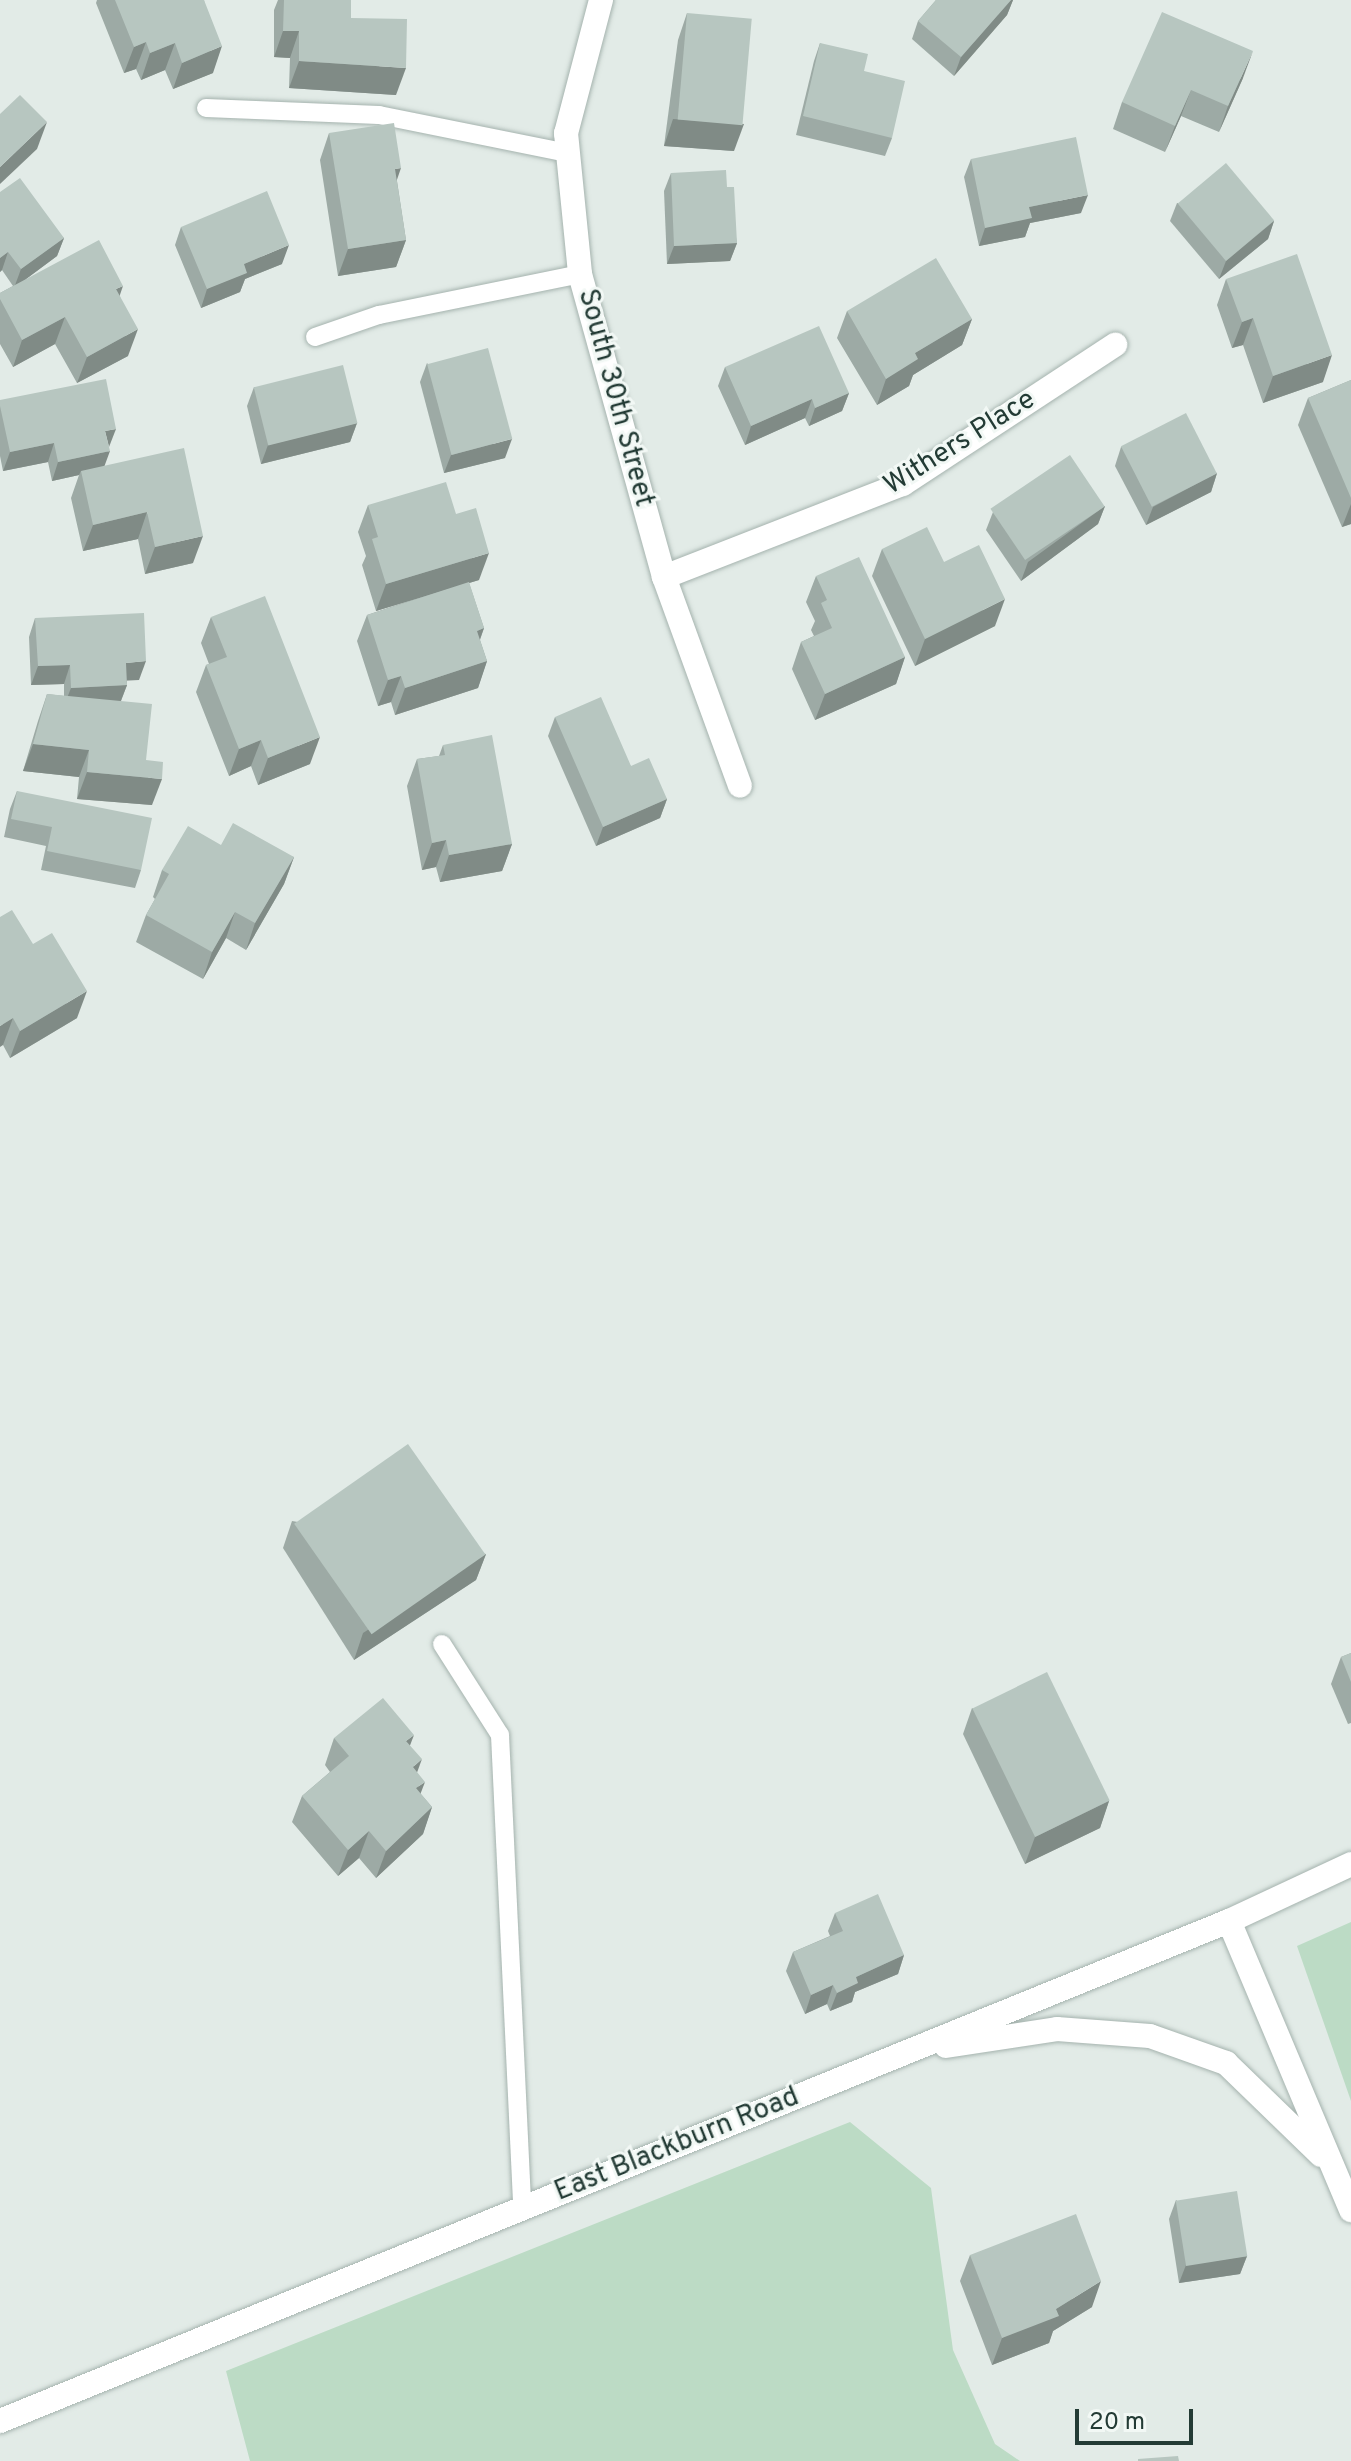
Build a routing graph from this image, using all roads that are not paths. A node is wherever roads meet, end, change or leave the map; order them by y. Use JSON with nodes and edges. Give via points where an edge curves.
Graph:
{"nodes":[{"id":1,"x":601,"y":0,"type":"edge"},
{"id":2,"x":206,"y":108,"type":"dead end"},
{"id":3,"x":568,"y":153,"type":"junction"},
{"id":4,"x":580,"y":274,"type":"junction"},
{"id":5,"x":315,"y":337,"type":"dead end"},
{"id":6,"x":1115,"y":345,"type":"dead end"},
{"id":7,"x":664,"y":577,"type":"junction"},
{"id":8,"x":740,"y":786,"type":"dead end"},
{"id":9,"x":442,"y":1644,"type":"dead end"},
{"id":10,"x":1351,"y":1864,"type":"edge"},
{"id":11,"x":1229,"y":1921,"type":"junction"},
{"id":12,"x":907,"y":2051,"type":"junction"},
{"id":13,"x":1333,"y":2169,"type":"junction"},
{"id":14,"x":522,"y":2208,"type":"junction"},
{"id":15,"x":1351,"y":2210,"type":"edge"},
{"id":16,"x":0,"y":2421,"type":"edge"}],
"edges":[{"from":1,"to":3,"type":"street","name":"South 30th Street","via":[[566,133]]},
{"from":2,"to":3,"type":"lane","via":[[379,115]]},
{"from":3,"to":4,"type":"street","name":"South 30th Street"},
{"from":4,"to":5,"type":"lane","via":[[379,315]]},
{"from":4,"to":7,"type":"street","name":"South 30th Street"},
{"from":6,"to":7,"type":"street","name":"Withers Place","via":[[903,484]]},
{"from":7,"to":8,"type":"street","name":"South 30th Street"},
{"from":9,"to":14,"type":"lane","via":[[500,1735]]},
{"from":10,"to":11,"type":"street","name":"East Blackburn Road"},
{"from":11,"to":12,"type":"street","name":"East Blackburn Road"},
{"from":11,"to":13,"type":"street"},
{"from":12,"to":13,"type":"street","via":[[1057,2029],[1150,2036],[1226,2063]]},
{"from":12,"to":14,"type":"street","name":"East Blackburn Road"},
{"from":13,"to":15,"type":"street"},
{"from":14,"to":16,"type":"street","name":"East Blackburn Road"}]}
